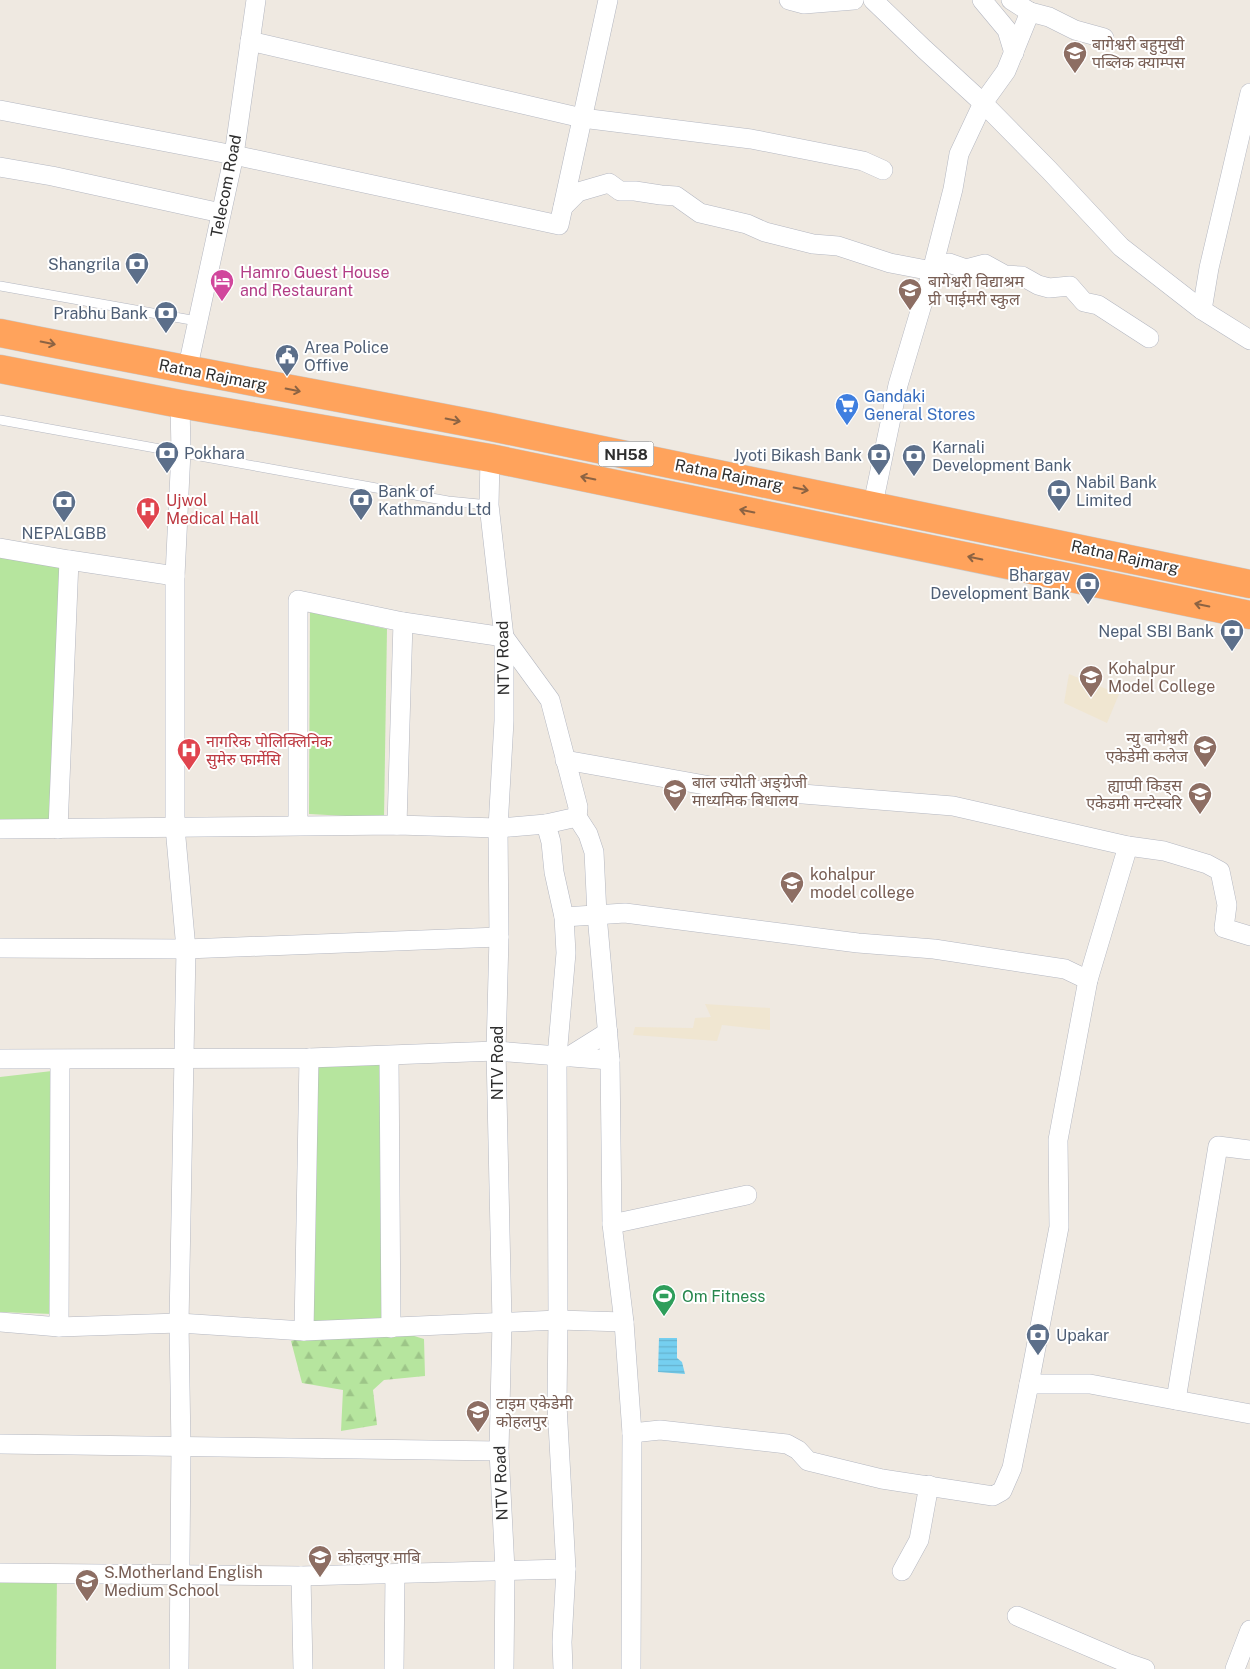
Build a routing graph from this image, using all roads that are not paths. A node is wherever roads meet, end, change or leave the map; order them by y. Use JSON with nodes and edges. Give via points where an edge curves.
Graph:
{"nodes":[{"id":1,"x":256,"y":0,"type":"edge"},
{"id":2,"x":608,"y":0,"type":"edge"},
{"id":3,"x":789,"y":0,"type":"edge"},
{"id":4,"x":851,"y":0,"type":"edge"},
{"id":5,"x":873,"y":0,"type":"edge"},
{"id":6,"x":982,"y":0,"type":"edge"},
{"id":7,"x":1011,"y":0,"type":"edge"},
{"id":8,"x":1027,"y":6,"type":"edge"},
{"id":9,"x":1104,"y":38,"type":"dead end"},
{"id":10,"x":250,"y":41,"type":"junction"},
{"id":11,"x":1014,"y":53,"type":"junction"},
{"id":12,"x":1250,"y":93,"type":"edge"},
{"id":13,"x":983,"y":103,"type":"junction"},
{"id":14,"x":0,"y":110,"type":"edge"},
{"id":15,"x":582,"y":118,"type":"junction"},
{"id":16,"x":234,"y":155,"type":"junction"},
{"id":17,"x":0,"y":167,"type":"edge"},
{"id":18,"x":883,"y":170,"type":"dead end"},
{"id":19,"x":562,"y":207,"type":"junction"},
{"id":20,"x":221,"y":213,"type":"junction"},
{"id":21,"x":932,"y":271,"type":"junction"},
{"id":22,"x":0,"y":286,"type":"edge"},
{"id":23,"x":1202,"y":310,"type":"junction"},
{"id":24,"x":198,"y":321,"type":"junction"},
{"id":25,"x":0,"y":333,"type":"edge"},
{"id":26,"x":1149,"y":338,"type":"dead end"},
{"id":27,"x":1250,"y":340,"type":"edge"},
{"id":28,"x":0,"y":369,"type":"edge"},
{"id":29,"x":187,"y":370,"type":"junction"},
{"id":30,"x":180,"y":404,"type":"junction"},
{"id":31,"x":0,"y":420,"type":"edge"},
{"id":32,"x":181,"y":452,"type":"junction"},
{"id":33,"x":490,"y":458,"type":"junction"},
{"id":34,"x":872,"y":504,"type":"junction"},
{"id":35,"x":489,"y":505,"type":"junction"},
{"id":36,"x":0,"y":548,"type":"edge"},
{"id":37,"x":69,"y":560,"type":"junction"},
{"id":38,"x":175,"y":576,"type":"junction"},
{"id":39,"x":1250,"y":584,"type":"edge"},
{"id":40,"x":1250,"y":615,"type":"edge"},
{"id":41,"x":403,"y":622,"type":"junction"},
{"id":42,"x":504,"y":637,"type":"junction"},
{"id":43,"x":565,"y":760,"type":"junction"},
{"id":44,"x":577,"y":817,"type":"junction"},
{"id":45,"x":546,"y":824,"type":"junction"},
{"id":46,"x":298,"y":825,"type":"junction"},
{"id":47,"x":397,"y":825,"type":"junction"},
{"id":48,"x":175,"y":827,"type":"junction"},
{"id":49,"x":498,"y":828,"type":"junction"},
{"id":50,"x":0,"y":829,"type":"edge"},
{"id":51,"x":58,"y":829,"type":"junction"},
{"id":52,"x":1128,"y":846,"type":"junction"},
{"id":53,"x":597,"y":915,"type":"junction"},
{"id":54,"x":564,"y":917,"type":"junction"},
{"id":55,"x":1250,"y":936,"type":"edge"},
{"id":56,"x":499,"y":937,"type":"junction"},
{"id":57,"x":0,"y":948,"type":"edge"},
{"id":58,"x":186,"y":949,"type":"junction"},
{"id":59,"x":1088,"y":980,"type":"junction"},
{"id":60,"x":608,"y":1032,"type":"junction"},
{"id":61,"x":496,"y":1051,"type":"junction"},
{"id":62,"x":388,"y":1056,"type":"junction"},
{"id":63,"x":562,"y":1057,"type":"junction"},
{"id":64,"x":185,"y":1058,"type":"junction"},
{"id":65,"x":309,"y":1058,"type":"junction"},
{"id":66,"x":0,"y":1059,"type":"edge"},
{"id":67,"x":60,"y":1060,"type":"junction"},
{"id":68,"x":610,"y":1060,"type":"junction"},
{"id":69,"x":1250,"y":1150,"type":"edge"},
{"id":70,"x":747,"y":1195,"type":"dead end"},
{"id":71,"x":612,"y":1224,"type":"junction"},
{"id":72,"x":558,"y":1320,"type":"junction"},
{"id":73,"x":0,"y":1322,"type":"edge"},
{"id":74,"x":502,"y":1322,"type":"junction"},
{"id":75,"x":624,"y":1322,"type":"junction"},
{"id":76,"x":179,"y":1323,"type":"junction"},
{"id":77,"x":59,"y":1327,"type":"junction"},
{"id":78,"x":391,"y":1328,"type":"junction"},
{"id":79,"x":304,"y":1331,"type":"junction"},
{"id":80,"x":1029,"y":1384,"type":"junction"},
{"id":81,"x":1176,"y":1400,"type":"junction"},
{"id":82,"x":1250,"y":1414,"type":"edge"},
{"id":83,"x":632,"y":1432,"type":"junction"},
{"id":84,"x":0,"y":1444,"type":"edge"},
{"id":85,"x":181,"y":1448,"type":"junction"},
{"id":86,"x":499,"y":1451,"type":"junction"},
{"id":87,"x":929,"y":1485,"type":"junction"},
{"id":88,"x":566,"y":1569,"type":"junction"},
{"id":89,"x":505,"y":1570,"type":"junction"},
{"id":90,"x":902,"y":1572,"type":"dead end"},
{"id":91,"x":0,"y":1574,"type":"edge"},
{"id":92,"x":396,"y":1574,"type":"junction"},
{"id":93,"x":180,"y":1575,"type":"junction"},
{"id":94,"x":301,"y":1576,"type":"junction"},
{"id":95,"x":1017,"y":1616,"type":"dead end"},
{"id":96,"x":1250,"y":1630,"type":"edge"},
{"id":97,"x":179,"y":1669,"type":"edge"},
{"id":98,"x":303,"y":1669,"type":"edge"},
{"id":99,"x":394,"y":1669,"type":"edge"},
{"id":100,"x":504,"y":1669,"type":"edge"},
{"id":101,"x":563,"y":1669,"type":"edge"},
{"id":102,"x":631,"y":1669,"type":"edge"},
{"id":103,"x":1145,"y":1669,"type":"edge"},
{"id":104,"x":1235,"y":1669,"type":"edge"}],
"edges":[{"from":1,"to":10,"type":"street","name":"Telecom Road"},
{"from":2,"to":15,"type":"street"},
{"from":3,"to":4,"type":"street","via":[[804,4]]},
{"from":5,"to":13,"type":"street"},
{"from":6,"to":11,"type":"street","via":[[1007,30]]},
{"from":7,"to":8,"type":"street"},
{"from":8,"to":9,"type":"street","via":[[1075,30]]},
{"from":8,"to":11,"type":"street"},
{"from":10,"to":15,"type":"street"},
{"from":10,"to":16,"type":"street","name":"Telecom Road"},
{"from":11,"to":13,"type":"street","via":[[1006,71]]},
{"from":12,"to":23,"type":"street"},
{"from":13,"to":21,"type":"street","via":[[959,154]]},
{"from":13,"to":23,"type":"street","via":[[1121,247]]},
{"from":14,"to":16,"type":"street"},
{"from":15,"to":18,"type":"street","via":[[751,140],[863,161]]},
{"from":15,"to":19,"type":"street"},
{"from":16,"to":19,"type":"street","via":[[559,225]]},
{"from":16,"to":20,"type":"street","name":"Telecom Road"},
{"from":17,"to":20,"type":"street"},
{"from":19,"to":21,"type":"street","via":[[578,192],[609,183],[620,191],[676,196],[700,213],[747,224],[765,232],[813,244],[838,246],[890,263]]},
{"from":20,"to":24,"type":"street","name":"Telecom Road"},
{"from":21,"to":26,"type":"street","via":[[948,263],[966,269],[985,264],[1004,275],[1022,276],[1049,288],[1070,286],[1084,302],[1098,305]]},
{"from":21,"to":34,"type":"street","via":[[898,385]]},
{"from":22,"to":24,"type":"lane"},
{"from":23,"to":27,"type":"street"},
{"from":24,"to":29,"type":"street","name":"Telecom Road"},
{"from":25,"to":29,"type":"highway","name":"Ratna Rajmarg","number":"NH58","one_way":true},
{"from":28,"to":30,"type":"highway","name":"Ratna Rajmarg","number":"NH58"},
{"from":29,"to":34,"type":"highway","name":"Ratna Rajmarg","number":"NH58","one_way":true},
{"from":30,"to":32,"type":"street"},
{"from":30,"to":33,"type":"highway","name":"Ratna Rajmarg","number":"NH58"},
{"from":31,"to":32,"type":"lane"},
{"from":32,"to":35,"type":"lane","via":[[448,501]]},
{"from":32,"to":38,"type":"street"},
{"from":33,"to":35,"type":"street","name":"NTV Road"},
{"from":40,"to":33,"type":"highway","name":"Ratna Rajmarg","number":"NH58","one_way":true},
{"from":34,"to":39,"type":"highway","name":"Ratna Rajmarg","number":"NH58"},
{"from":35,"to":42,"type":"street","name":"NTV Road"},
{"from":36,"to":37,"type":"street"},
{"from":37,"to":38,"type":"street"},
{"from":37,"to":51,"type":"street"},
{"from":38,"to":48,"type":"street"},
{"from":41,"to":42,"type":"street"},
{"from":41,"to":46,"type":"street","via":[[298,600]]},
{"from":41,"to":47,"type":"street"},
{"from":42,"to":43,"type":"street","via":[[550,700]]},
{"from":42,"to":49,"type":"street","name":"NTV Road","via":[[504,721]]},
{"from":43,"to":44,"type":"street","via":[[578,807]]},
{"from":43,"to":52,"type":"street","via":[[716,787],[953,806]]},
{"from":44,"to":45,"type":"street"},
{"from":44,"to":53,"type":"street","via":[[594,852]]},
{"from":45,"to":49,"type":"street"},
{"from":45,"to":54,"type":"street"},
{"from":46,"to":47,"type":"street"},
{"from":46,"to":48,"type":"street"},
{"from":47,"to":49,"type":"street"},
{"from":48,"to":51,"type":"street"},
{"from":48,"to":58,"type":"street"},
{"from":49,"to":56,"type":"street","name":"NTV Road"},
{"from":50,"to":51,"type":"street"},
{"from":52,"to":55,"type":"street","via":[[1164,851],[1220,871],[1227,905],[1224,928]]},
{"from":52,"to":59,"type":"street"},
{"from":53,"to":54,"type":"street"},
{"from":53,"to":59,"type":"street","via":[[625,913],[858,944],[934,949],[1066,969]]},
{"from":53,"to":60,"type":"street"},
{"from":54,"to":63,"type":"street","via":[[566,953]]},
{"from":56,"to":58,"type":"street"},
{"from":56,"to":61,"type":"street","name":"NTV Road"},
{"from":57,"to":58,"type":"street"},
{"from":58,"to":64,"type":"street"},
{"from":59,"to":80,"type":"street","via":[[1058,1140],[1059,1227]]},
{"from":60,"to":63,"type":"street"},
{"from":60,"to":68,"type":"street"},
{"from":61,"to":62,"type":"street"},
{"from":61,"to":63,"type":"street"},
{"from":61,"to":74,"type":"street","name":"NTV Road"},
{"from":62,"to":65,"type":"street"},
{"from":62,"to":78,"type":"street"},
{"from":63,"to":68,"type":"street"},
{"from":63,"to":72,"type":"street"},
{"from":64,"to":65,"type":"street"},
{"from":64,"to":67,"type":"street"},
{"from":64,"to":76,"type":"street"},
{"from":65,"to":79,"type":"street"},
{"from":66,"to":67,"type":"street"},
{"from":67,"to":77,"type":"street"},
{"from":68,"to":71,"type":"street"},
{"from":69,"to":81,"type":"street","via":[[1218,1146]]},
{"from":70,"to":71,"type":"street"},
{"from":71,"to":75,"type":"street"},
{"from":72,"to":74,"type":"street"},
{"from":72,"to":75,"type":"street"},
{"from":72,"to":88,"type":"street","via":[[558,1438]]},
{"from":73,"to":77,"type":"street"},
{"from":74,"to":78,"type":"street"},
{"from":74,"to":86,"type":"street","name":"NTV Road"},
{"from":75,"to":83,"type":"street"},
{"from":76,"to":77,"type":"street"},
{"from":76,"to":79,"type":"street"},
{"from":76,"to":85,"type":"street"},
{"from":78,"to":79,"type":"street"},
{"from":80,"to":81,"type":"street","via":[[1090,1384]]},
{"from":80,"to":87,"type":"street","via":[[1012,1468],[1002,1491],[993,1496]]},
{"from":81,"to":82,"type":"street"},
{"from":83,"to":87,"type":"street","via":[[660,1430],[787,1444],[808,1461],[882,1479]]},
{"from":83,"to":102,"type":"street"},
{"from":84,"to":85,"type":"street"},
{"from":85,"to":86,"type":"street"},
{"from":85,"to":93,"type":"street"},
{"from":86,"to":89,"type":"street","name":"NTV Road"},
{"from":87,"to":90,"type":"street","via":[[919,1540]]},
{"from":88,"to":89,"type":"street"},
{"from":88,"to":101,"type":"street"},
{"from":89,"to":92,"type":"street"},
{"from":89,"to":100,"type":"street","name":"NTV Road"},
{"from":91,"to":93,"type":"street"},
{"from":92,"to":94,"type":"street"},
{"from":92,"to":99,"type":"street"},
{"from":93,"to":94,"type":"street"},
{"from":93,"to":97,"type":"street"},
{"from":94,"to":98,"type":"street"},
{"from":95,"to":103,"type":"street"},
{"from":96,"to":104,"type":"street"}]}
